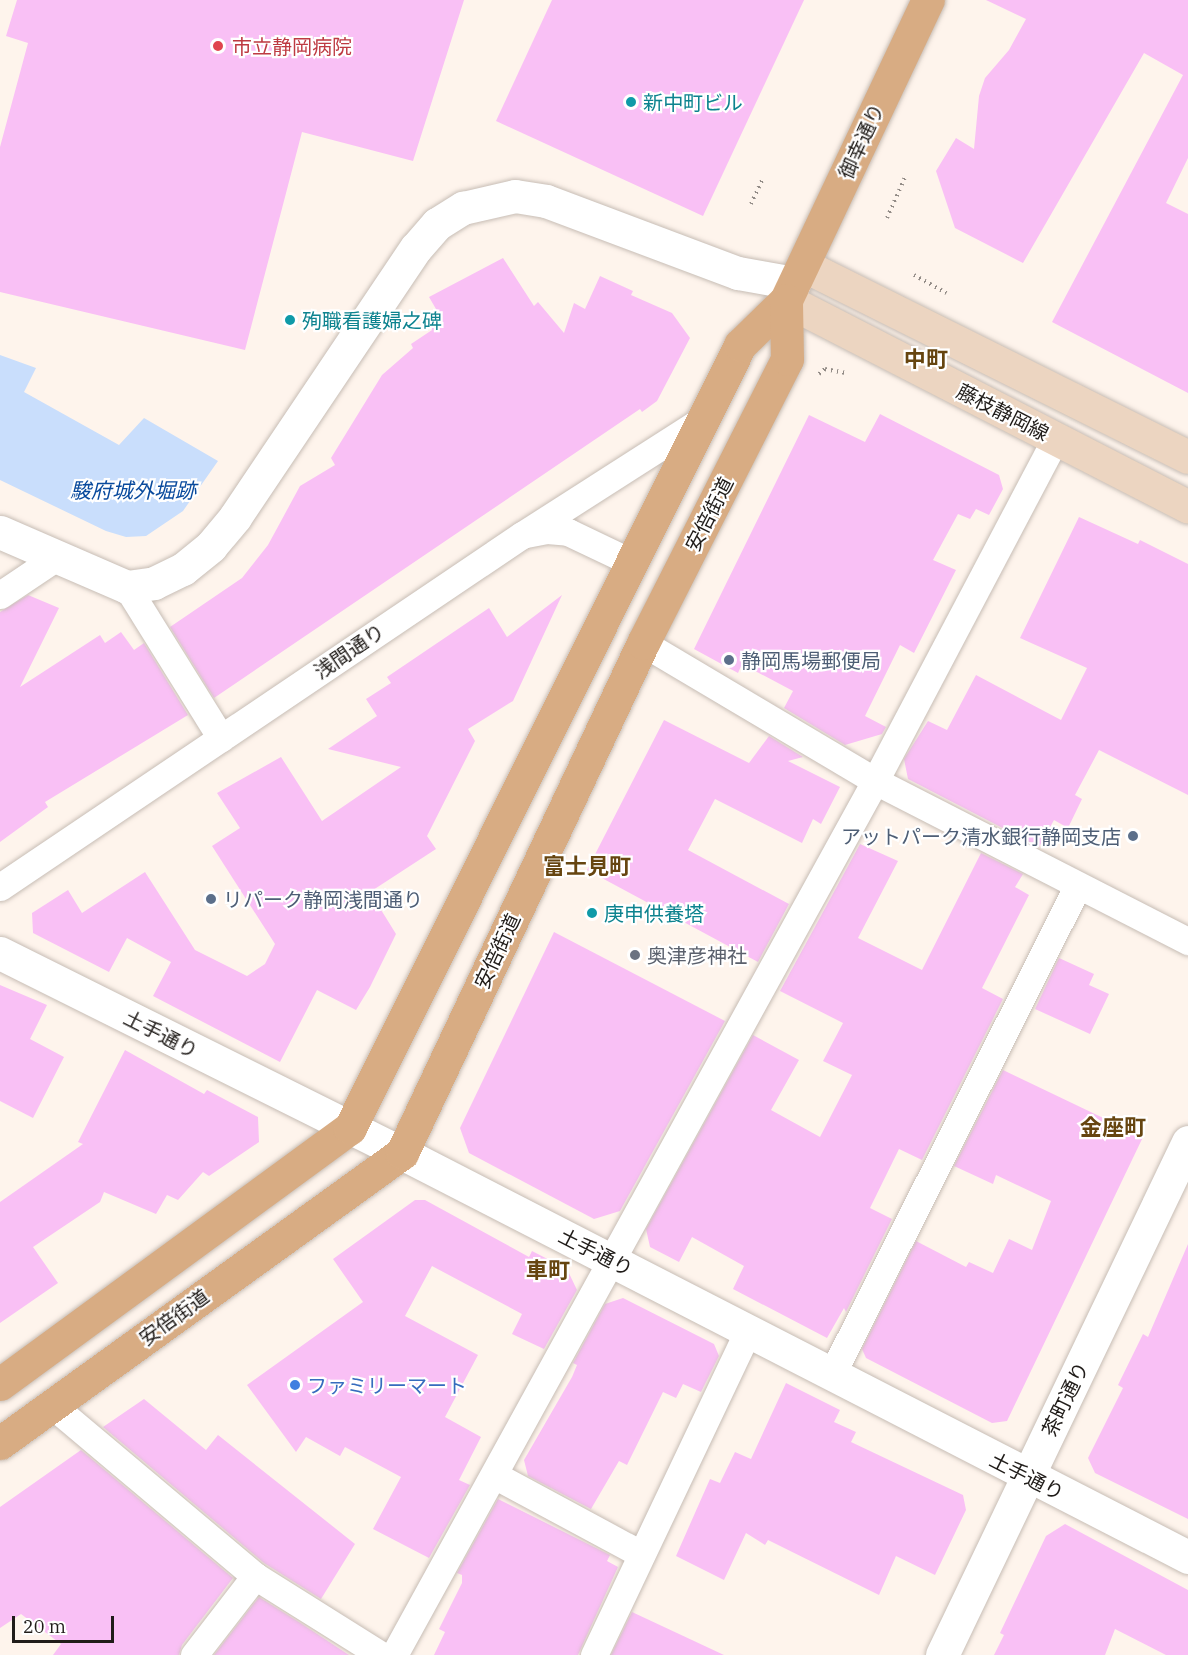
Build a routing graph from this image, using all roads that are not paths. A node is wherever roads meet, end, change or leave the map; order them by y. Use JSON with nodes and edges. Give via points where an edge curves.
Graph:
{"nodes":[{"id":1,"x":928,"y":0,"type":"edge"},
{"id":2,"x":794,"y":283,"type":"junction"},
{"id":3,"x":702,"y":420,"type":"junction"},
{"id":4,"x":1054,"y":439,"type":"junction"},
{"id":5,"x":1188,"y":457,"type":"edge"},
{"id":6,"x":1188,"y":507,"type":"edge"},
{"id":7,"x":0,"y":532,"type":"edge"},
{"id":8,"x":522,"y":535,"type":"junction"},
{"id":9,"x":55,"y":558,"type":"junction"},
{"id":10,"x":631,"y":562,"type":"junction"},
{"id":11,"x":127,"y":587,"type":"junction"},
{"id":12,"x":0,"y":595,"type":"edge"},
{"id":13,"x":643,"y":643,"type":"junction"},
{"id":14,"x":221,"y":738,"type":"junction"},
{"id":15,"x":875,"y":781,"type":"junction"},
{"id":16,"x":1078,"y":885,"type":"junction"},
{"id":17,"x":0,"y":887,"type":"edge"},
{"id":18,"x":1188,"y":941,"type":"edge"},
{"id":19,"x":0,"y":953,"type":"edge"},
{"id":20,"x":350,"y":1128,"type":"junction"},
{"id":21,"x":1188,"y":1142,"type":"edge"},
{"id":22,"x":402,"y":1153,"type":"junction"},
{"id":23,"x":612,"y":1260,"type":"junction"},
{"id":24,"x":748,"y":1331,"type":"junction"},
{"id":25,"x":832,"y":1374,"type":"junction"},
{"id":26,"x":0,"y":1383,"type":"edge"},
{"id":27,"x":52,"y":1405,"type":"junction"},
{"id":28,"x":0,"y":1443,"type":"edge"},
{"id":29,"x":496,"y":1476,"type":"junction"},
{"id":30,"x":1028,"y":1476,"type":"junction"},
{"id":31,"x":641,"y":1554,"type":"junction"},
{"id":32,"x":1188,"y":1557,"type":"edge"},
{"id":33,"x":255,"y":1576,"type":"junction"},
{"id":34,"x":194,"y":1655,"type":"edge"},
{"id":35,"x":381,"y":1655,"type":"edge"},
{"id":36,"x":394,"y":1655,"type":"edge"},
{"id":37,"x":594,"y":1655,"type":"edge"},
{"id":38,"x":942,"y":1655,"type":"edge"}],
"edges":[{"from":1,"to":2,"type":"main road","name":"御幸通り"},
{"from":2,"to":3,"type":"main road","via":[[740,345]]},
{"from":2,"to":4,"type":"main road","name":"藤枝静岡線"},
{"from":2,"to":5,"type":"main road"},
{"from":2,"to":11,"type":"street","via":[[738,273],[546,201],[515,196],[463,208],[437,224],[416,248],[235,518],[211,546],[183,569],[154,582]]},
{"from":2,"to":13,"type":"main road","name":"安倍街道","via":[[787,359]]},
{"from":3,"to":8,"type":"street","name":"浅間通り"},
{"from":3,"to":10,"type":"main road"},
{"from":4,"to":6,"type":"main road","name":"藤枝静岡線"},
{"from":4,"to":15,"type":"street"},
{"from":7,"to":9,"type":"street"},
{"from":8,"to":10,"type":"street","via":[[547,530],[568,532]]},
{"from":8,"to":14,"type":"street","name":"浅間通り"},
{"from":9,"to":11,"type":"street"},
{"from":9,"to":12,"type":"street"},
{"from":10,"to":20,"type":"main road"},
{"from":11,"to":14,"type":"street"},
{"from":13,"to":15,"type":"street"},
{"from":13,"to":22,"type":"main road","name":"安倍街道"},
{"from":14,"to":17,"type":"street","name":"浅間通り"},
{"from":15,"to":16,"type":"street"},
{"from":15,"to":23,"type":"street"},
{"from":16,"to":18,"type":"street"},
{"from":16,"to":25,"type":"street"},
{"from":19,"to":20,"type":"street","name":"土手通り"},
{"from":20,"to":22,"type":"street","name":"土手通り"},
{"from":20,"to":26,"type":"main road"},
{"from":21,"to":30,"type":"street","name":"茶町通り"},
{"from":22,"to":23,"type":"street","name":"土手通り"},
{"from":22,"to":27,"type":"main road","name":"安倍街道"},
{"from":23,"to":24,"type":"street","name":"土手通り"},
{"from":23,"to":29,"type":"street"},
{"from":24,"to":25,"type":"street","name":"土手通り"},
{"from":24,"to":31,"type":"street"},
{"from":25,"to":30,"type":"street","name":"土手通り"},
{"from":27,"to":28,"type":"main road","name":"安倍街道"},
{"from":27,"to":33,"type":"street"},
{"from":29,"to":31,"type":"street"},
{"from":29,"to":36,"type":"street"},
{"from":30,"to":32,"type":"street","name":"土手通り"},
{"from":30,"to":38,"type":"street","name":"茶町通り"},
{"from":31,"to":37,"type":"street"},
{"from":33,"to":34,"type":"street"},
{"from":33,"to":35,"type":"street"}]}
